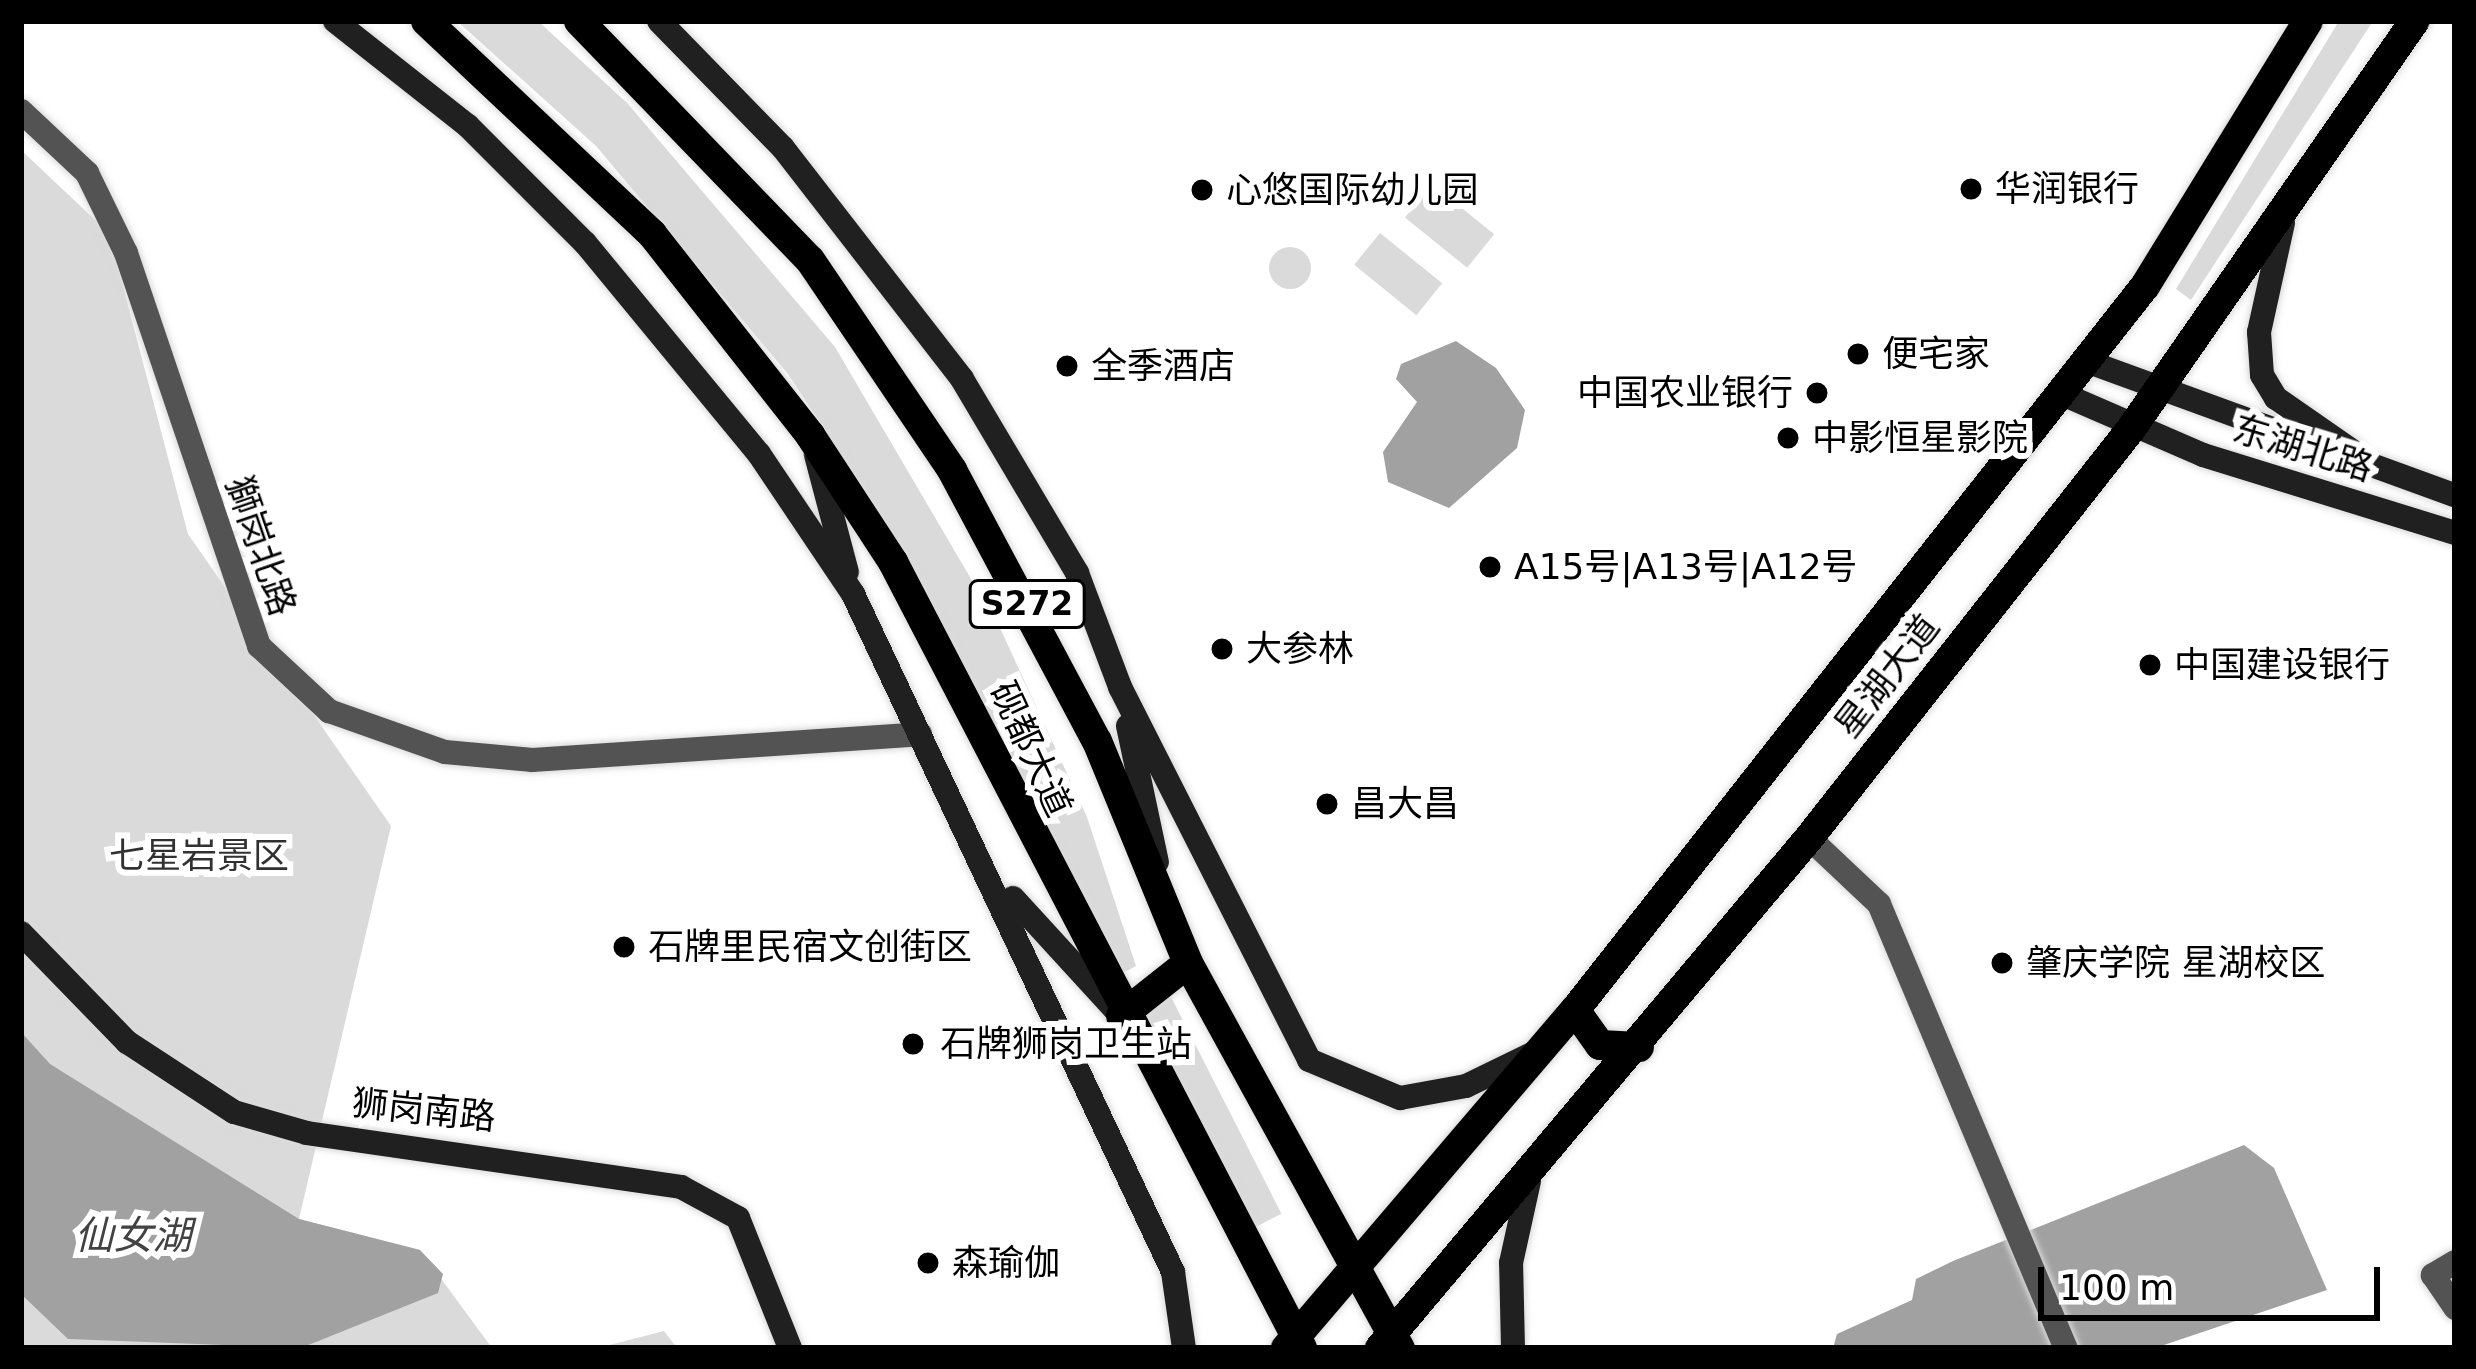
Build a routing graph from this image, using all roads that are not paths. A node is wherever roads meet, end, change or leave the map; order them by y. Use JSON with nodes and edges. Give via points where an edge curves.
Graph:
{"nodes":[{"id":1,"x":335,"y":21,"type":"edge"},
{"id":2,"x":427,"y":21,"type":"edge"},
{"id":3,"x":579,"y":21,"type":"edge"},
{"id":4,"x":658,"y":21,"type":"edge"},
{"id":5,"x":2308,"y":21,"type":"edge"},
{"id":6,"x":2415,"y":21,"type":"edge"},
{"id":7,"x":21,"y":111,"type":"edge"},
{"id":8,"x":2283,"y":223,"type":"junction"},
{"id":9,"x":2086,"y":361,"type":"junction"},
{"id":10,"x":2060,"y":392,"type":"junction"},
{"id":11,"x":2158,"y":393,"type":"junction"},
{"id":12,"x":2131,"y":429,"type":"junction"},
{"id":13,"x":810,"y":435,"type":"junction"},
{"id":14,"x":2387,"y":475,"type":"junction"},
{"id":15,"x":2455,"y":495,"type":"edge"},
{"id":16,"x":2376,"y":508,"type":"junction"},
{"id":17,"x":2455,"y":533,"type":"edge"},
{"id":18,"x":853,"y":594,"type":"junction"},
{"id":19,"x":1120,"y":687,"type":"junction"},
{"id":20,"x":920,"y":734,"type":"junction"},
{"id":21,"x":1810,"y":838,"type":"junction"},
{"id":22,"x":987,"y":861,"type":"junction"},
{"id":23,"x":1165,"y":900,"type":"junction"},
{"id":24,"x":21,"y":934,"type":"edge"},
{"id":25,"x":1188,"y":963,"type":"junction"},
{"id":26,"x":1575,"y":1010,"type":"junction"},
{"id":27,"x":1121,"y":1016,"type":"junction"},
{"id":28,"x":1639,"y":1047,"type":"junction"},
{"id":29,"x":1534,"y":1053,"type":"junction"},
{"id":30,"x":1529,"y":1181,"type":"junction"},
{"id":31,"x":2455,"y":1262,"type":"edge"},
{"id":32,"x":1355,"y":1267,"type":"junction"},
{"id":33,"x":2455,"y":1308,"type":"edge"},
{"id":34,"x":1294,"y":1344,"type":"edge"},
{"id":35,"x":1391,"y":1344,"type":"edge"},
{"id":36,"x":790,"y":1348,"type":"edge"},
{"id":37,"x":1184,"y":1348,"type":"edge"},
{"id":38,"x":1513,"y":1348,"type":"edge"},
{"id":39,"x":2066,"y":1348,"type":"edge"}],
"edges":[{"from":1,"to":18,"type":"street","via":[[468,126],[585,243],[759,454]]},
{"from":2,"to":13,"type":"main road","name":"砚都大道","number":"S272","via":[[652,234]]},
{"from":3,"to":23,"type":"main road","name":"砚都大道","number":"S272","via":[[782,228],[890,369],[1046,638]]},
{"from":4,"to":19,"type":"street","via":[[783,148],[962,379],[1078,573]]},
{"from":5,"to":9,"type":"main road","name":"星湖大道","via":[[2145,286]]},
{"from":6,"to":8,"type":"main road","name":"星湖大道"},
{"from":7,"to":20,"type":"street","name":"獅岗北路","via":[[87,172],[119,236],[259,646],[329,711],[445,752],[532,760]]},
{"from":8,"to":11,"type":"main road","name":"星湖大道"},
{"from":8,"to":14,"type":"street","via":[[2259,332],[2262,375],[2294,412]]},
{"from":9,"to":10,"type":"main road","name":"星湖大道"},
{"from":9,"to":11,"type":"street","name":"东湖北路"},
{"from":10,"to":12,"type":"street","name":"东湖北路"},
{"from":10,"to":26,"type":"main road","name":"星湖大道"},
{"from":11,"to":12,"type":"main road","name":"星湖大道"},
{"from":11,"to":14,"type":"street","name":"东湖北路"},
{"from":12,"to":16,"type":"street","name":"东湖北路"},
{"from":12,"to":21,"type":"main road","name":"星湖大道"},
{"from":13,"to":18,"type":"street"},
{"from":13,"to":27,"type":"main road","name":"砚都大道","number":"S272","via":[[903,581]]},
{"from":14,"to":15,"type":"street","name":"东湖北路"},
{"from":14,"to":16,"type":"street"},
{"from":16,"to":17,"type":"street","name":"东湖北路"},
{"from":18,"to":20,"type":"street"},
{"from":19,"to":23,"type":"street"},
{"from":19,"to":29,"type":"street","via":[[1309,1060],[1400,1098],[1466,1085]]},
{"from":20,"to":22,"type":"street"},
{"from":21,"to":28,"type":"main road","name":"星湖大道"},
{"from":21,"to":39,"type":"street","via":[[1879,904]]},
{"from":22,"to":27,"type":"street","via":[[1045,943]]},
{"from":22,"to":37,"type":"street","via":[[1056,1035],[1173,1272]]},
{"from":23,"to":25,"type":"main road","name":"砚都大道","number":"S272"},
{"from":24,"to":36,"type":"street","name":"狮岗南路","via":[[127,1042],[234,1112],[307,1133],[681,1187],[738,1218]]},
{"from":25,"to":27,"type":"main road"},
{"from":25,"to":32,"type":"main road","name":"砚都大道","number":"S272"},
{"from":26,"to":28,"type":"main road","via":[[1600,1045]]},
{"from":26,"to":29,"type":"main road","name":"星湖大道"},
{"from":27,"to":34,"type":"main road","name":"砚都大道","number":"S272"},
{"from":28,"to":30,"type":"main road","name":"星湖大道"},
{"from":29,"to":32,"type":"main road","name":"星湖大道"},
{"from":30,"to":35,"type":"main road","name":"星湖大道"},
{"from":30,"to":38,"type":"street","via":[[1511,1263]]},
{"from":31,"to":33,"type":"street","via":[[2433,1275]]},
{"from":32,"to":34,"type":"main road","name":"星湖大道"},
{"from":32,"to":35,"type":"main road","name":"砚都大道","number":"S272"}]}
